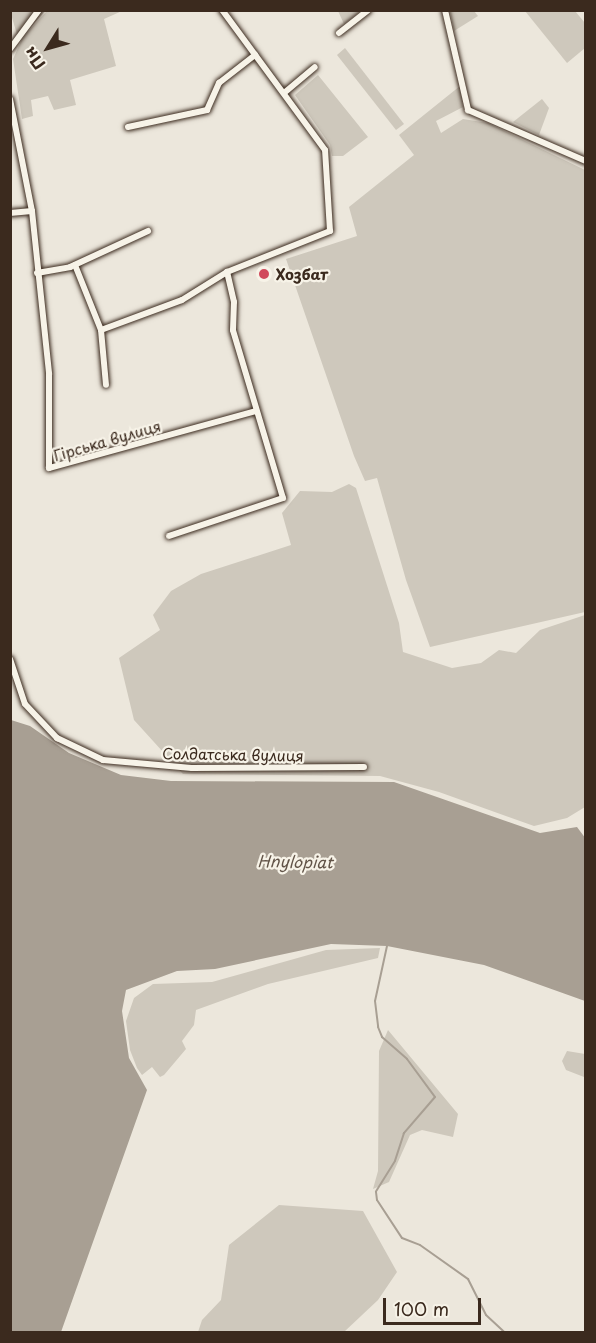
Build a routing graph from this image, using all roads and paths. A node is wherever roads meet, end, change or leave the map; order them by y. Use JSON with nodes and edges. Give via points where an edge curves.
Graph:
{"nodes":[{"id":1,"x":39,"y":10,"type":"edge"},
{"id":2,"x":222,"y":10,"type":"edge"},
{"id":3,"x":368,"y":10,"type":"edge"},
{"id":4,"x":445,"y":10,"type":"edge"},
{"id":5,"x":339,"y":33,"type":"dead end"},
{"id":6,"x":10,"y":50,"type":"edge"},
{"id":7,"x":255,"y":55,"type":"junction"},
{"id":8,"x":315,"y":68,"type":"dead end"},
{"id":9,"x":284,"y":93,"type":"junction"},
{"id":10,"x":10,"y":99,"type":"edge"},
{"id":11,"x":128,"y":128,"type":"dead end"},
{"id":12,"x":585,"y":161,"type":"edge"},
{"id":13,"x":32,"y":211,"type":"junction"},
{"id":14,"x":10,"y":213,"type":"edge"},
{"id":15,"x":148,"y":231,"type":"dead end"},
{"id":16,"x":75,"y":265,"type":"junction"},
{"id":17,"x":227,"y":272,"type":"junction"},
{"id":18,"x":38,"y":273,"type":"junction"},
{"id":19,"x":101,"y":330,"type":"junction"},
{"id":20,"x":106,"y":385,"type":"dead end"},
{"id":21,"x":256,"y":411,"type":"junction"},
{"id":22,"x":169,"y":536,"type":"dead end"},
{"id":23,"x":10,"y":659,"type":"edge"},
{"id":24,"x":364,"y":767,"type":"dead end"}],
"edges":[{"from":1,"to":6,"type":"street"},
{"from":2,"to":7,"type":"street"},
{"from":3,"to":5,"type":"street"},
{"from":4,"to":12,"type":"street","via":[[468,110]]},
{"from":7,"to":9,"type":"street"},
{"from":7,"to":11,"type":"street","via":[[219,82],[207,110]]},
{"from":8,"to":9,"type":"street"},
{"from":9,"to":17,"type":"street","via":[[325,150],[330,231]]},
{"from":10,"to":13,"type":"street","name":"Гірська вулиця"},
{"from":13,"to":14,"type":"street"},
{"from":13,"to":18,"type":"street","name":"Гірська вулиця"},
{"from":15,"to":16,"type":"street"},
{"from":16,"to":18,"type":"street"},
{"from":16,"to":19,"type":"street"},
{"from":17,"to":19,"type":"street","via":[[182,300]]},
{"from":17,"to":21,"type":"street","via":[[234,302],[233,330]]},
{"from":18,"to":21,"type":"street","name":"Гірська вулиця","via":[[49,374],[49,468]]},
{"from":19,"to":20,"type":"street"},
{"from":21,"to":22,"type":"street","via":[[283,498]]},
{"from":23,"to":24,"type":"street","name":"Солдатська вулиця","via":[[25,704],[57,738],[103,760],[192,768]]}]}
